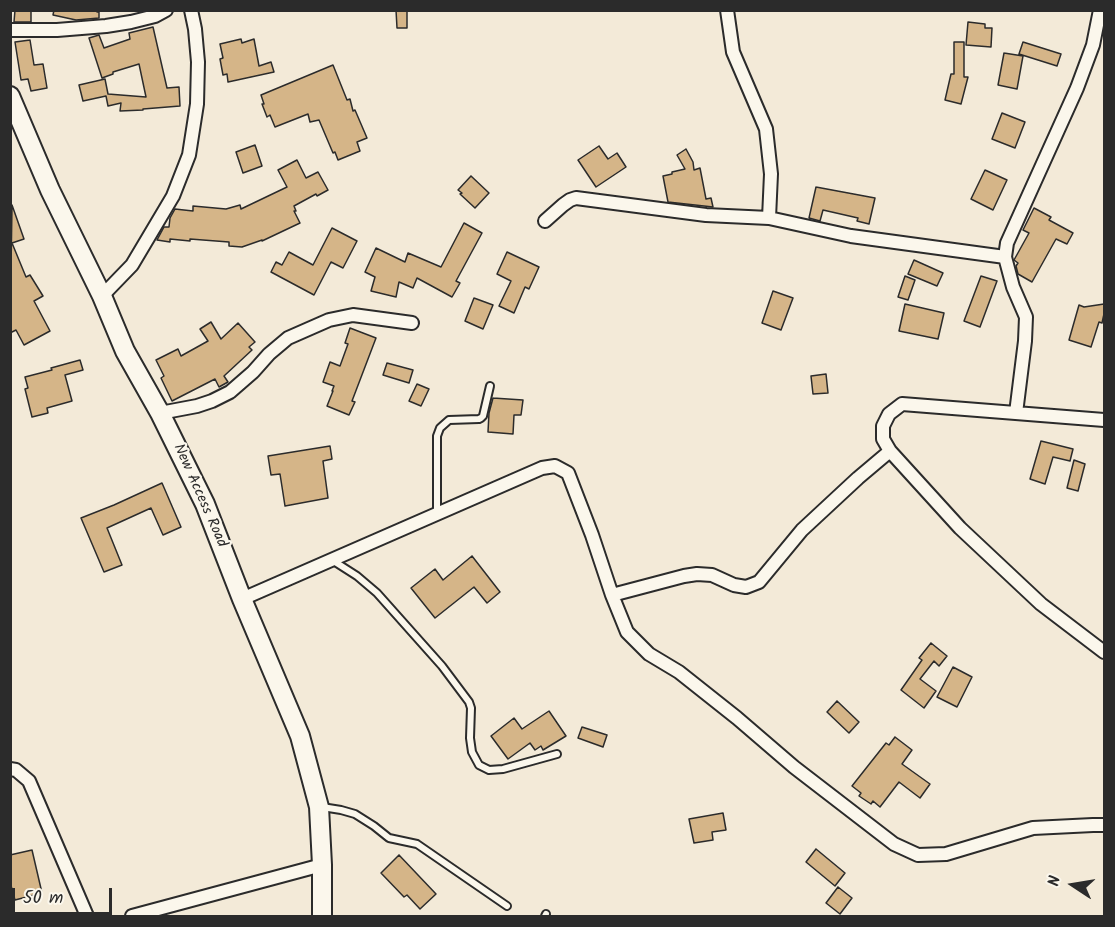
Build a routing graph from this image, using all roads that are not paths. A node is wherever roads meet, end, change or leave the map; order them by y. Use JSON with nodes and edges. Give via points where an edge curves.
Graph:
{"nodes":[{"id":1,"x":166,"y":10,"type":"edge"},
{"id":2,"x":191,"y":10,"type":"edge"},
{"id":3,"x":727,"y":10,"type":"edge"},
{"id":4,"x":1100,"y":10,"type":"edge"},
{"id":5,"x":10,"y":30,"type":"edge"},
{"id":6,"x":10,"y":96,"type":"edge"},
{"id":7,"x":769,"y":218,"type":"junction"},
{"id":8,"x":545,"y":221,"type":"dead end"},
{"id":9,"x":1005,"y":257,"type":"junction"},
{"id":10,"x":102,"y":296,"type":"junction"},
{"id":11,"x":412,"y":323,"type":"dead end"},
{"id":12,"x":490,"y":386,"type":"dead end"},
{"id":13,"x":160,"y":413,"type":"junction"},
{"id":14,"x":1016,"y":413,"type":"junction"},
{"id":15,"x":1104,"y":420,"type":"edge"},
{"id":16,"x":890,"y":451,"type":"junction"},
{"id":17,"x":437,"y":514,"type":"junction"},
{"id":18,"x":331,"y":560,"type":"junction"},
{"id":19,"x":612,"y":595,"type":"junction"},
{"id":20,"x":242,"y":599,"type":"junction"},
{"id":21,"x":1104,"y":652,"type":"edge"},
{"id":22,"x":557,"y":754,"type":"dead end"},
{"id":23,"x":10,"y":769,"type":"edge"},
{"id":24,"x":319,"y":807,"type":"junction"},
{"id":25,"x":1104,"y":825,"type":"edge"},
{"id":26,"x":322,"y":865,"type":"junction"},
{"id":27,"x":507,"y":906,"type":"dead end"},
{"id":28,"x":87,"y":916,"type":"edge"},
{"id":29,"x":132,"y":916,"type":"edge"},
{"id":30,"x":322,"y":916,"type":"edge"}],
"edges":[{"from":1,"to":5,"type":"street","via":[[106,26]]},
{"from":2,"to":10,"type":"street","via":[[198,62],[197,104],[189,154],[173,196],[132,265]]},
{"from":3,"to":7,"type":"street","via":[[733,52],[766,129],[771,174]]},
{"from":4,"to":9,"type":"street","via":[[1093,45],[1077,88],[1007,243]]},
{"from":6,"to":10,"type":"main road","name":"New Access Road"},
{"from":7,"to":8,"type":"street","via":[[706,215],[576,198]]},
{"from":7,"to":9,"type":"street","via":[[851,236]]},
{"from":9,"to":14,"type":"street","via":[[1026,317]]},
{"from":10,"to":13,"type":"main road","name":"New Access Road","via":[[124,351]]},
{"from":11,"to":13,"type":"street","via":[[353,315],[329,321],[288,338],[230,392],[197,406]]},
{"from":12,"to":17,"type":"lane","via":[[481,418],[450,420],[440,428]]},
{"from":13,"to":20,"type":"main road","name":"New Access Road","via":[[205,504]]},
{"from":14,"to":15,"type":"street"},
{"from":14,"to":16,"type":"street","via":[[902,404],[889,414],[883,426],[883,439]]},
{"from":16,"to":19,"type":"street","via":[[802,530],[759,582],[746,587],[697,574]]},
{"from":16,"to":21,"type":"street","via":[[960,528],[1041,604]]},
{"from":17,"to":18,"type":"street"},
{"from":17,"to":19,"type":"street","via":[[542,468],[555,466],[568,473]]},
{"from":18,"to":20,"type":"street"},
{"from":18,"to":22,"type":"lane","via":[[377,593],[442,666],[468,702],[472,752],[479,765],[489,770],[503,769]]},
{"from":19,"to":25,"type":"street","via":[[627,632],[649,654],[680,672],[894,844],[918,855],[946,854],[1033,828]]},
{"from":20,"to":24,"type":"main road","name":"New Access Road","via":[[300,736]]},
{"from":23,"to":28,"type":"street","via":[[29,780]]},
{"from":24,"to":26,"type":"main road","name":"New Access Road"},
{"from":24,"to":27,"type":"lane","via":[[355,814],[389,838],[417,844]]},
{"from":26,"to":29,"type":"street"},
{"from":26,"to":30,"type":"main road","name":"New Access Road"}]}
